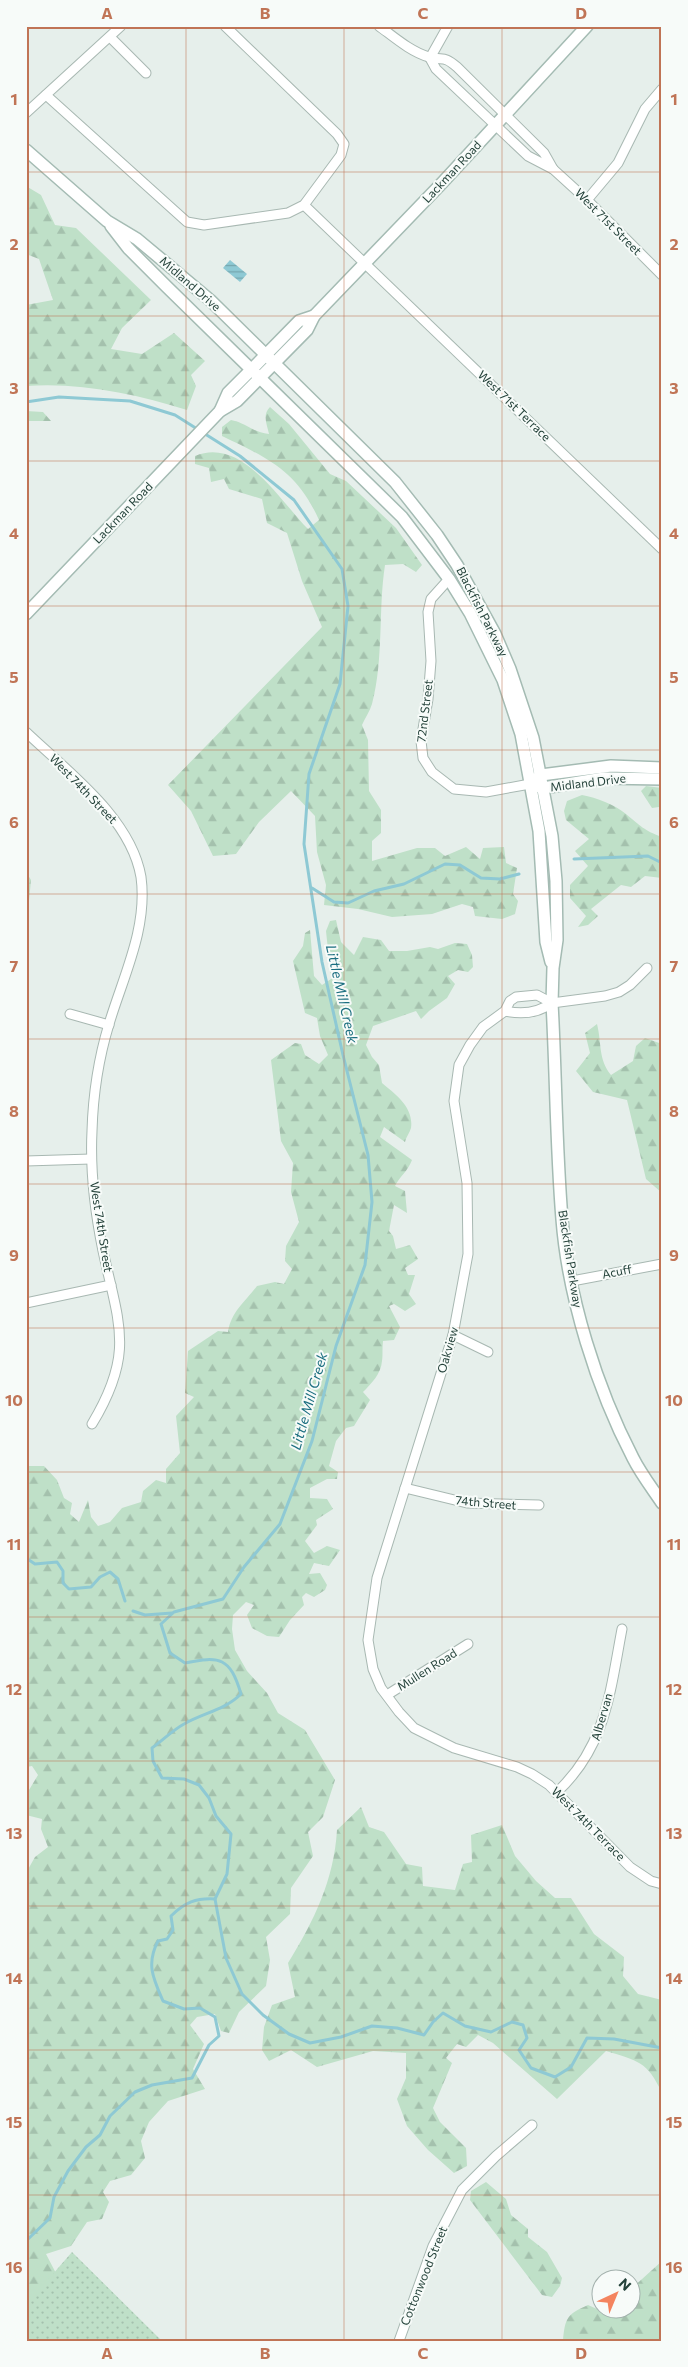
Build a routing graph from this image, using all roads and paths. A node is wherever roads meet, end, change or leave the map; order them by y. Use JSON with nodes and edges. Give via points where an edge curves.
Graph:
{"nodes":[{"id":1,"x":121,"y":26,"type":"edge"},
{"id":2,"x":225,"y":26,"type":"edge"},
{"id":3,"x":379,"y":26,"type":"edge"},
{"id":4,"x":448,"y":26,"type":"edge"},
{"id":5,"x":588,"y":26,"type":"edge"},
{"id":6,"x":110,"y":37,"type":"junction"},
{"id":7,"x":430,"y":58,"type":"junction"},
{"id":8,"x":146,"y":72,"type":"dead end"},
{"id":9,"x":662,"y":89,"type":"edge"},
{"id":10,"x":46,"y":95,"type":"junction"},
{"id":11,"x":26,"y":113,"type":"edge"},
{"id":12,"x":506,"y":115,"type":"junction"},
{"id":13,"x":495,"y":126,"type":"junction"},
{"id":14,"x":26,"y":150,"type":"edge"},
{"id":15,"x":553,"y":169,"type":"junction"},
{"id":16,"x":587,"y":200,"type":"junction"},
{"id":17,"x":304,"y":204,"type":"junction"},
{"id":18,"x":107,"y":221,"type":"junction"},
{"id":19,"x":366,"y":263,"type":"junction"},
{"id":20,"x":662,"y":275,"type":"edge"},
{"id":21,"x":270,"y":358,"type":"junction"},
{"id":22,"x":256,"y":373,"type":"junction"},
{"id":23,"x":662,"y":549,"type":"edge"},
{"id":24,"x":449,"y":579,"type":"junction"},
{"id":25,"x":26,"y":614,"type":"edge"},
{"id":26,"x":26,"y":732,"type":"edge"},
{"id":27,"x":662,"y":768,"type":"edge"},
{"id":28,"x":541,"y":775,"type":"junction"},
{"id":29,"x":662,"y":779,"type":"edge"},
{"id":30,"x":530,"y":784,"type":"junction"},
{"id":31,"x":543,"y":788,"type":"junction"},
{"id":32,"x":553,"y":968,"type":"junction"},
{"id":33,"x":647,"y":968,"type":"dead end"},
{"id":34,"x":552,"y":1003,"type":"junction"},
{"id":35,"x":505,"y":1011,"type":"junction"},
{"id":36,"x":70,"y":1014,"type":"dead end"},
{"id":37,"x":109,"y":1025,"type":"junction"},
{"id":38,"x":91,"y":1159,"type":"junction"},
{"id":39,"x":26,"y":1161,"type":"edge"},
{"id":40,"x":662,"y":1264,"type":"edge"},
{"id":41,"x":572,"y":1281,"type":"junction"},
{"id":42,"x":111,"y":1285,"type":"junction"},
{"id":43,"x":26,"y":1302,"type":"edge"},
{"id":44,"x":453,"y":1335,"type":"junction"},
{"id":45,"x":488,"y":1352,"type":"dead end"},
{"id":46,"x":92,"y":1424,"type":"dead end"},
{"id":47,"x":404,"y":1488,"type":"junction"},
{"id":48,"x":662,"y":1503,"type":"edge"},
{"id":49,"x":539,"y":1505,"type":"dead end"},
{"id":50,"x":622,"y":1629,"type":"dead end"},
{"id":51,"x":468,"y":1644,"type":"dead end"},
{"id":52,"x":386,"y":1695,"type":"junction"},
{"id":53,"x":556,"y":1793,"type":"junction"},
{"id":54,"x":662,"y":1884,"type":"edge"},
{"id":55,"x":532,"y":2125,"type":"dead end"},
{"id":56,"x":399,"y":2341,"type":"edge"}],
"edges":[{"from":1,"to":6,"type":"street"},
{"from":2,"to":17,"type":"street","via":[[344,144],[341,155]]},
{"from":3,"to":7,"type":"street"},
{"from":4,"to":7,"type":"street"},
{"from":5,"to":12,"type":"main road","name":"Lackman Road"},
{"from":6,"to":8,"type":"street"},
{"from":6,"to":10,"type":"street"},
{"from":7,"to":12,"type":"street","name":"West 71st Street","via":[[447,58]]},
{"from":7,"to":13,"type":"street","name":"West 71st Street","via":[[436,69]]},
{"from":9,"to":16,"type":"street","via":[[645,109],[618,163]]},
{"from":10,"to":11,"type":"street"},
{"from":10,"to":17,"type":"street","via":[[187,222],[204,225],[256,219],[288,214]]},
{"from":12,"to":13,"type":"main road","name":"Lackman Road"},
{"from":12,"to":15,"type":"street","name":"West 71st Street","via":[[544,153]]},
{"from":13,"to":15,"type":"street","name":"West 71st Street","via":[[528,156]]},
{"from":13,"to":19,"type":"main road","name":"Lackman Road"},
{"from":14,"to":18,"type":"main road","name":"Midland Drive"},
{"from":15,"to":16,"type":"street","name":"West 71st Street"},
{"from":16,"to":20,"type":"street","name":"West 71st Street"},
{"from":17,"to":19,"type":"street","name":"West 71st Terrace"},
{"from":18,"to":21,"type":"main road","name":"Midland Drive","via":[[137,239],[204,295]]},
{"from":18,"to":22,"type":"main road","name":"Midland Drive","via":[[128,248]]},
{"from":19,"to":21,"type":"main road","name":"Lackman Road","via":[[314,316],[299,321]]},
{"from":19,"to":23,"type":"street","name":"West 71st Terrace"},
{"from":21,"to":22,"type":"main road","name":"Lackman Road"},
{"from":21,"to":28,"type":"main road","name":"Blackfish Parkway","via":[[395,482],[457,564],[510,669],[533,738]]},
{"from":22,"to":24,"type":"main road","name":"Blackfish Parkway","via":[[402,517]]},
{"from":22,"to":25,"type":"main road","name":"Lackman Road","via":[[228,393],[220,412]]},
{"from":24,"to":30,"type":"main road","name":"Blackfish Parkway","via":[[488,646],[503,680],[521,734]]},
{"from":24,"to":30,"type":"street","name":"72nd Street","via":[[434,593],[428,612],[431,661],[421,741],[423,758],[432,772],[454,789],[486,792]]},
{"from":26,"to":37,"type":"street","name":"West 74th Street","via":[[109,813],[126,835],[136,858],[140,878],[140,919]]},
{"from":27,"to":28,"type":"main road","name":"Midland Drive","via":[[611,766]]},
{"from":28,"to":30,"type":"main road","name":"Midland Drive"},
{"from":28,"to":31,"type":"main road","name":"Blackfish Parkway"},
{"from":29,"to":31,"type":"main road","name":"Midland Drive","via":[[604,778]]},
{"from":30,"to":31,"type":"main road","name":"Midland Drive"},
{"from":30,"to":32,"type":"main road","name":"Blackfish Parkway","via":[[539,831],[546,942]]},
{"from":31,"to":32,"type":"main road","name":"Blackfish Parkway","via":[[556,881],[557,940]]},
{"from":32,"to":34,"type":"main road","name":"Blackfish Parkway"},
{"from":33,"to":34,"type":"street","name":"Oakview","via":[[619,992],[589,1000]]},
{"from":34,"to":35,"type":"street","name":"Oakview","via":[[541,1011],[518,1014]]},
{"from":34,"to":35,"type":"street","name":"Oakview","via":[[537,995],[516,998],[510,1001]]},
{"from":34,"to":41,"type":"main road","name":"Blackfish Parkway","via":[[562,1220]]},
{"from":35,"to":44,"type":"street","name":"Oakview","via":[[483,1027],[470,1045],[459,1065],[455,1086],[454,1100],[467,1183],[468,1254]]},
{"from":36,"to":37,"type":"street"},
{"from":37,"to":38,"type":"street","name":"West 74th Street","via":[[94,1102]]},
{"from":38,"to":39,"type":"street"},
{"from":38,"to":42,"type":"street","name":"West 74th Street","via":[[98,1224]]},
{"from":40,"to":41,"type":"street","name":"Acuff"},
{"from":41,"to":48,"type":"main road","name":"Blackfish Parkway","via":[[581,1321],[615,1419],[634,1459]]},
{"from":42,"to":43,"type":"street"},
{"from":42,"to":46,"type":"street","name":"West 74th Street","via":[[121,1333],[120,1356],[106,1402]]},
{"from":44,"to":45,"type":"street"},
{"from":44,"to":47,"type":"street","name":"Oakview"},
{"from":47,"to":49,"type":"street","name":"74th Street","via":[[467,1503]]},
{"from":47,"to":52,"type":"street","name":"Oakview","via":[[377,1578],[368,1633],[374,1669]]},
{"from":50,"to":53,"type":"street","name":"Albervan","via":[[601,1730],[582,1765]]},
{"from":51,"to":52,"type":"street","name":"Mullen Road"},
{"from":52,"to":53,"type":"street","name":"West 74th Terrace","via":[[414,1728],[454,1748],[517,1767],[549,1785]]},
{"from":53,"to":54,"type":"street","name":"West 74th Terrace","via":[[630,1867]]},
{"from":55,"to":56,"type":"street","name":"Cottonwood Street","via":[[462,2190],[433,2246]]}]}
